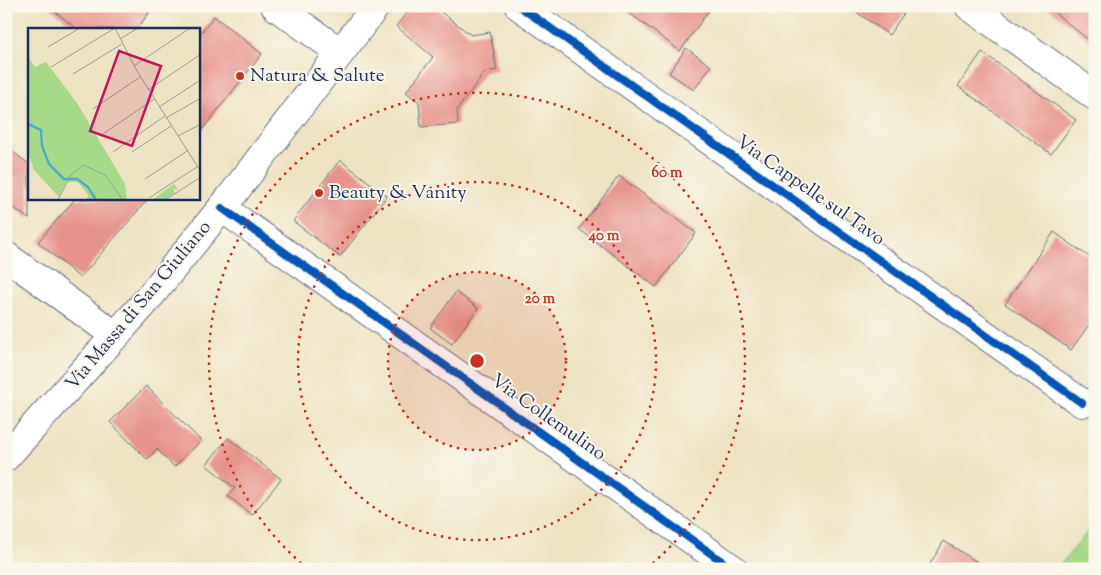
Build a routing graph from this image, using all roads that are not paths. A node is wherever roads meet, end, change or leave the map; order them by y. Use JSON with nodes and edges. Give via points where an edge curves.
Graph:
{"nodes":[{"id":1,"x":275,"y":6,"type":"edge"},
{"id":2,"x":376,"y":6,"type":"edge"},
{"id":3,"x":519,"y":6,"type":"edge"},
{"id":4,"x":969,"y":6,"type":"edge"},
{"id":5,"x":340,"y":52,"type":"junction"},
{"id":6,"x":1095,"y":96,"type":"edge"},
{"id":7,"x":222,"y":208,"type":"junction"},
{"id":8,"x":6,"y":256,"type":"edge"},
{"id":9,"x":116,"y":336,"type":"junction"},
{"id":10,"x":1082,"y":403,"type":"dead end"},
{"id":11,"x":6,"y":457,"type":"edge"},
{"id":12,"x":733,"y":569,"type":"edge"}],
"edges":[{"from":1,"to":5,"type":"street"},
{"from":2,"to":5,"type":"street","name":"Via Massa di San Giuliano"},
{"from":3,"to":10,"type":"street","name":"Via Cappelle sul Tavo"},
{"from":4,"to":6,"type":"street"},
{"from":5,"to":7,"type":"street","name":"Via Massa di San Giuliano"},
{"from":7,"to":9,"type":"street","name":"Via Massa di San Giuliano"},
{"from":7,"to":12,"type":"street","name":"Via Collemulino"},
{"from":8,"to":9,"type":"street"},
{"from":9,"to":11,"type":"street","name":"Via Massa di San Giuliano"}]}
